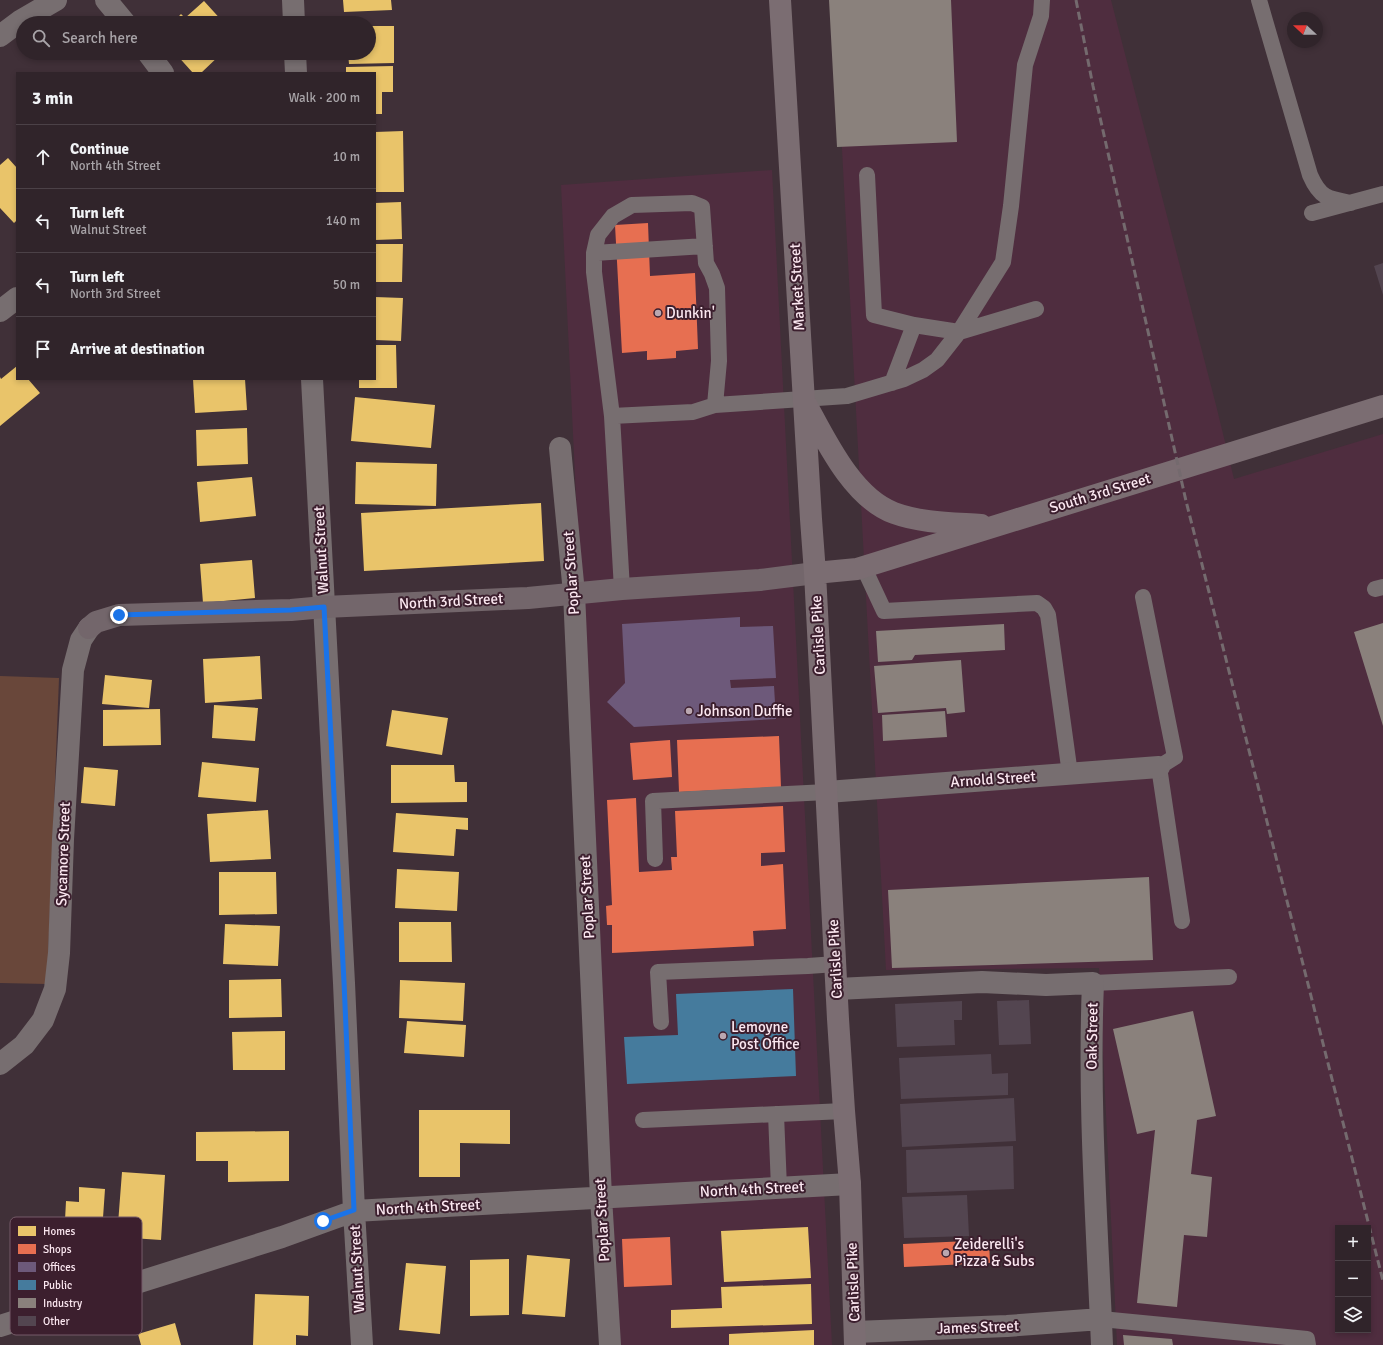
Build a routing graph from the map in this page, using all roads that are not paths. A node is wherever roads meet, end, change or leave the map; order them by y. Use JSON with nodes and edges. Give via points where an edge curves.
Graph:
{"nodes":[{"id":1,"x":56,"y":0,"type":"edge"},
{"id":2,"x":106,"y":0,"type":"edge"},
{"id":3,"x":292,"y":0,"type":"edge"},
{"id":4,"x":780,"y":0,"type":"edge"},
{"id":5,"x":1042,"y":0,"type":"edge"},
{"id":6,"x":1258,"y":0,"type":"edge"},
{"id":7,"x":29,"y":16,"type":"edge"},
{"id":8,"x":119,"y":16,"type":"edge"},
{"id":9,"x":293,"y":16,"type":"edge"},
{"id":10,"x":16,"y":24,"type":"edge"},
{"id":11,"x":0,"y":36,"type":"edge"},
{"id":12,"x":153,"y":60,"type":"edge"},
{"id":13,"x":295,"y":60,"type":"edge"},
{"id":14,"x":162,"y":72,"type":"edge"},
{"id":15,"x":296,"y":72,"type":"edge"},
{"id":16,"x":867,"y":175,"type":"dead end"},
{"id":17,"x":1383,"y":194,"type":"edge"},
{"id":18,"x":1351,"y":203,"type":"junction"},
{"id":19,"x":1312,"y":213,"type":"dead end"},
{"id":20,"x":705,"y":246,"type":"junction"},
{"id":21,"x":594,"y":253,"type":"junction"},
{"id":22,"x":16,"y":299,"type":"edge"},
{"id":23,"x":1036,"y":309,"type":"dead end"},
{"id":24,"x":0,"y":311,"type":"edge"},
{"id":25,"x":914,"y":325,"type":"junction"},
{"id":26,"x":959,"y":332,"type":"junction"},
{"id":27,"x":312,"y":380,"type":"edge"},
{"id":28,"x":892,"y":383,"type":"junction"},
{"id":29,"x":804,"y":399,"type":"junction"},
{"id":30,"x":715,"y":405,"type":"junction"},
{"id":31,"x":1383,"y":406,"type":"edge"},
{"id":32,"x":612,"y":416,"type":"junction"},
{"id":33,"x":560,"y":448,"type":"dead end"},
{"id":34,"x":993,"y":526,"type":"junction"},
{"id":35,"x":863,"y":566,"type":"junction"},
{"id":36,"x":815,"y":573,"type":"junction"},
{"id":37,"x":622,"y":589,"type":"junction"},
{"id":38,"x":574,"y":593,"type":"junction"},
{"id":39,"x":1143,"y":597,"type":"dead end"},
{"id":40,"x":324,"y":607,"type":"junction"},
{"id":41,"x":89,"y":628,"type":"joint"},
{"id":42,"x":1159,"y":767,"type":"junction"},
{"id":43,"x":1070,"y":774,"type":"junction"},
{"id":44,"x":827,"y":792,"type":"junction"},
{"id":45,"x":655,"y":859,"type":"dead end"},
{"id":46,"x":1182,"y":921,"type":"dead end"},
{"id":47,"x":836,"y":964,"type":"junction"},
{"id":48,"x":1230,"y":976,"type":"dead end"},
{"id":49,"x":1093,"y":983,"type":"junction"},
{"id":50,"x":837,"y":989,"type":"junction"},
{"id":51,"x":661,"y":1022,"type":"dead end"},
{"id":52,"x":0,"y":1064,"type":"edge"},
{"id":53,"x":844,"y":1111,"type":"junction"},
{"id":54,"x":776,"y":1114,"type":"junction"},
{"id":55,"x":643,"y":1120,"type":"dead end"},
{"id":56,"x":850,"y":1184,"type":"junction"},
{"id":57,"x":779,"y":1188,"type":"junction"},
{"id":58,"x":601,"y":1198,"type":"junction"},
{"id":59,"x":354,"y":1210,"type":"junction"},
{"id":60,"x":142,"y":1282,"type":"edge"},
{"id":61,"x":1101,"y":1319,"type":"junction"},
{"id":62,"x":10,"y":1323,"type":"edge"},
{"id":63,"x":0,"y":1326,"type":"edge"},
{"id":64,"x":855,"y":1338,"type":"edge"},
{"id":65,"x":362,"y":1345,"type":"edge"},
{"id":66,"x":610,"y":1345,"type":"edge"},
{"id":67,"x":1102,"y":1345,"type":"edge"},
{"id":68,"x":1308,"y":1345,"type":"edge"}],
"edges":[{"from":1,"to":7,"type":"street"},
{"from":2,"to":8,"type":"street"},
{"from":3,"to":9,"type":"street"},
{"from":4,"to":29,"type":"main road","name":"Market Street"},
{"from":5,"to":26,"type":"lane","via":[[1041,16],[1024,65],[1011,206],[1003,262]]},
{"from":6,"to":18,"type":"lane","via":[[1316,189],[1331,199]]},
{"from":10,"to":11,"type":"street"},
{"from":12,"to":14,"type":"street"},
{"from":13,"to":15,"type":"street"},
{"from":16,"to":25,"type":"lane","via":[[874,315]]},
{"from":17,"to":18,"type":"lane"},
{"from":18,"to":19,"type":"lane"},
{"from":20,"to":21,"type":"lane"},
{"from":20,"to":21,"type":"lane","via":[[702,207],[692,203],[632,205],[613,216],[598,235]]},
{"from":20,"to":30,"type":"lane","via":[[706,263],[717,288],[719,360]]},
{"from":21,"to":32,"type":"lane","via":[[594,272]]},
{"from":22,"to":24,"type":"street"},
{"from":23,"to":26,"type":"lane"},
{"from":25,"to":26,"type":"lane"},
{"from":25,"to":28,"type":"lane"},
{"from":26,"to":28,"type":"lane","via":[[937,360],[923,370]]},
{"from":27,"to":40,"type":"street","name":"Walnut Street"},
{"from":28,"to":29,"type":"lane","via":[[847,396]]},
{"from":29,"to":30,"type":"lane"},
{"from":29,"to":34,"type":"main road","via":[[846,474],[873,501],[893,512],[922,520]]},
{"from":29,"to":36,"type":"main road","name":"Market Street"},
{"from":30,"to":32,"type":"lane","via":[[693,412]]},
{"from":31,"to":34,"type":"main road","name":"South 3rd Street"},
{"from":32,"to":37,"type":"lane"},
{"from":33,"to":38,"type":"street","name":"Poplar Street"},
{"from":34,"to":35,"type":"main road","name":"South 3rd Street"},
{"from":35,"to":36,"type":"main road","name":"South 3rd Street"},
{"from":35,"to":43,"type":"lane","via":[[884,611],[1037,603],[1044,608],[1049,622]]},
{"from":36,"to":37,"type":"street","name":"North 3rd Street","via":[[760,580]]},
{"from":36,"to":44,"type":"main road","name":"Carlisle Pike"},
{"from":37,"to":38,"type":"street","name":"North 3rd Street"},
{"from":38,"to":40,"type":"street","name":"North 3rd Street","via":[[528,598]]},
{"from":38,"to":58,"type":"street","name":"Poplar Street"},
{"from":39,"to":42,"type":"lane","via":[[1175,757]]},
{"from":40,"to":41,"type":"street","name":"North 3rd Street","via":[[119,615],[96,622]]},
{"from":40,"to":59,"type":"street","name":"Walnut Street"},
{"from":41,"to":52,"type":"street","name":"Sycamore Street","via":[[81,640],[73,670],[55,989],[43,1020],[24,1045]]},
{"from":42,"to":43,"type":"street","name":"Arnold Street"},
{"from":42,"to":46,"type":"lane"},
{"from":43,"to":44,"type":"street","name":"Arnold Street"},
{"from":44,"to":45,"type":"lane","via":[[653,801]]},
{"from":44,"to":47,"type":"main road","name":"Carlisle Pike"},
{"from":47,"to":50,"type":"main road","name":"Carlisle Pike"},
{"from":47,"to":51,"type":"lane","via":[[658,972]]},
{"from":48,"to":49,"type":"lane"},
{"from":49,"to":50,"type":"street","name":"Oak Street","via":[[1046,985],[982,982]]},
{"from":49,"to":61,"type":"street","name":"Oak Street","via":[[1092,1119]]},
{"from":50,"to":53,"type":"main road","name":"Carlisle Pike"},
{"from":53,"to":54,"type":"lane"},
{"from":53,"to":56,"type":"main road","name":"Carlisle Pike"},
{"from":54,"to":55,"type":"lane"},
{"from":54,"to":57,"type":"lane"},
{"from":56,"to":57,"type":"street","name":"North 4th Street"},
{"from":56,"to":64,"type":"main road","name":"Carlisle Pike"},
{"from":57,"to":58,"type":"street","name":"North 4th Street"},
{"from":58,"to":59,"type":"street","name":"North 4th Street"},
{"from":58,"to":66,"type":"street","name":"Poplar Street"},
{"from":59,"to":60,"type":"street","name":"North 4th Street","via":[[282,1238]]},
{"from":59,"to":65,"type":"street","name":"Walnut Street"},
{"from":61,"to":64,"type":"street","name":"James Street"},
{"from":61,"to":67,"type":"street","name":"Oak Street"},
{"from":61,"to":68,"type":"lane","via":[[1307,1339]]},
{"from":62,"to":63,"type":"street","name":"North 4th Street"}]}
